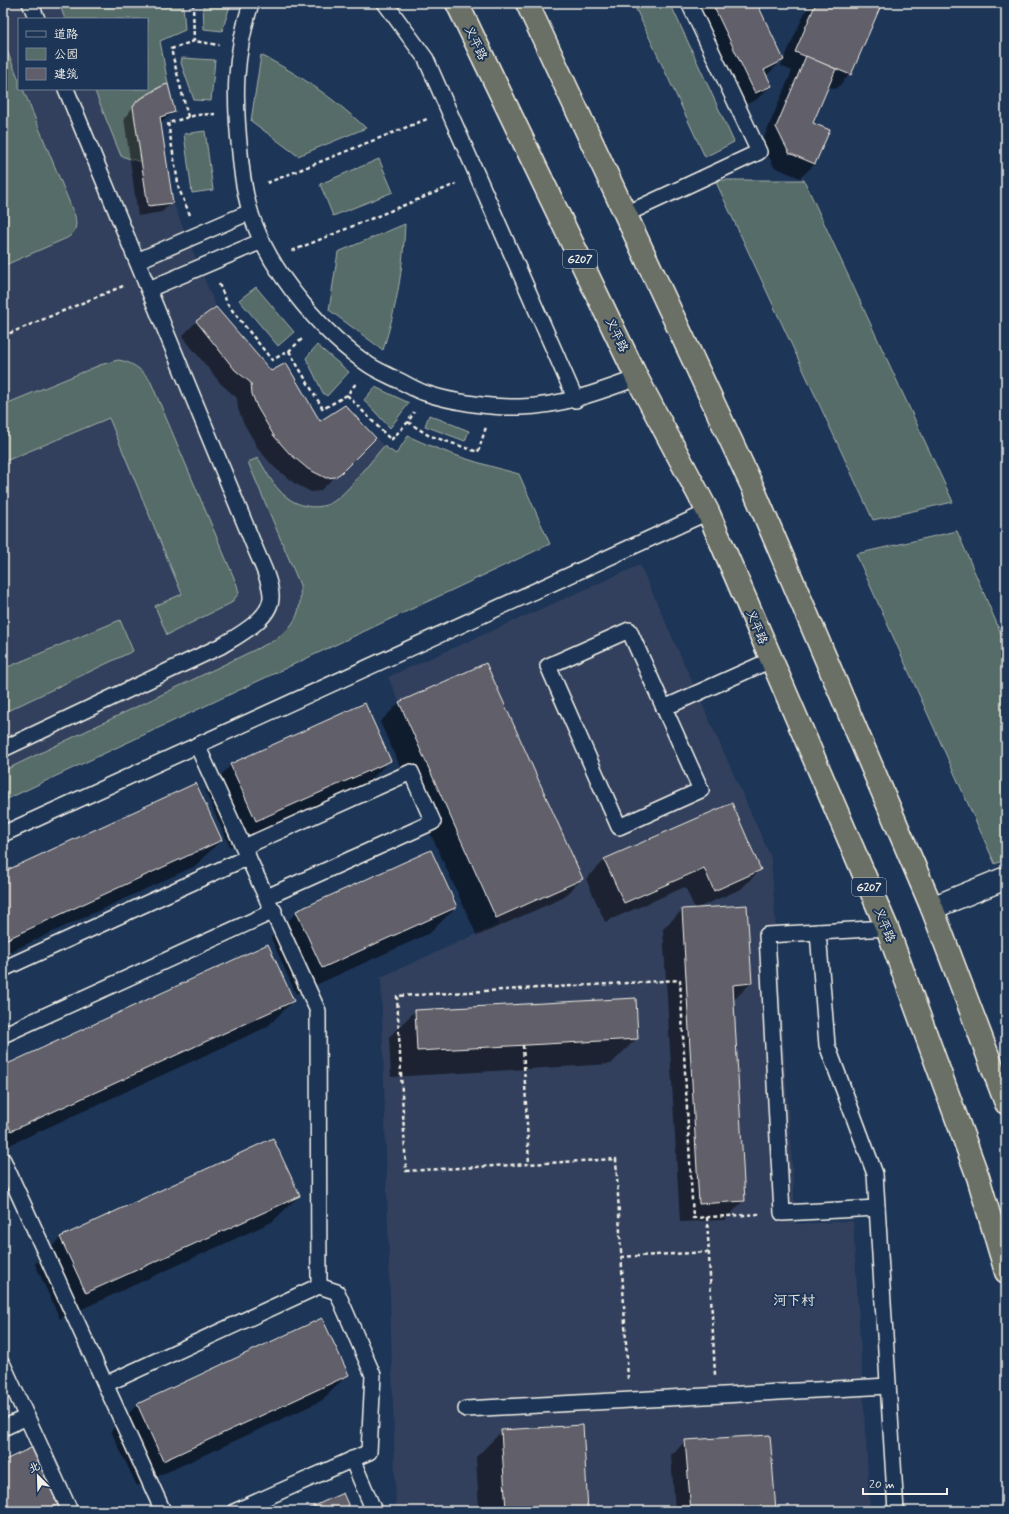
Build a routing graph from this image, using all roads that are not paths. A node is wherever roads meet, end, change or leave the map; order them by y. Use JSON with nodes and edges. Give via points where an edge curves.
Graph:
{"nodes":[{"id":1,"x":30,"y":3,"type":"edge"},
{"id":2,"x":251,"y":3,"type":"edge"},
{"id":3,"x":385,"y":3,"type":"edge"},
{"id":4,"x":457,"y":3,"type":"edge"},
{"id":5,"x":527,"y":3,"type":"edge"},
{"id":6,"x":689,"y":3,"type":"edge"},
{"id":7,"x":37,"y":18,"type":"edge"},
{"id":8,"x":66,"y":90,"type":"edge"},
{"id":9,"x":250,"y":212,"type":"junction"},
{"id":10,"x":626,"y":214,"type":"junction"},
{"id":11,"x":262,"y":241,"type":"junction"},
{"id":12,"x":137,"y":261,"type":"junction"},
{"id":13,"x":146,"y":283,"type":"junction"},
{"id":14,"x":637,"y":378,"type":"junction"},
{"id":15,"x":576,"y":400,"type":"junction"},
{"id":16,"x":708,"y":512,"type":"junction"},
{"id":17,"x":771,"y":660,"type":"junction"},
{"id":18,"x":664,"y":708,"type":"junction"},
{"id":19,"x":198,"y":745,"type":"junction"},
{"id":20,"x":3,"y":749,"type":"edge"},
{"id":21,"x":3,"y":834,"type":"edge"},
{"id":22,"x":246,"y":852,"type":"junction"},
{"id":23,"x":1006,"y":878,"type":"edge"},
{"id":24,"x":267,"y":897,"type":"junction"},
{"id":25,"x":932,"y":908,"type":"junction"},
{"id":26,"x":274,"y":911,"type":"junction"},
{"id":27,"x":887,"y":928,"type":"junction"},
{"id":28,"x":818,"y":932,"type":"junction"},
{"id":29,"x":3,"y":970,"type":"edge"},
{"id":30,"x":3,"y":1035,"type":"edge"},
{"id":31,"x":1006,"y":1103,"type":"edge"},
{"id":32,"x":3,"y":1160,"type":"edge"},
{"id":33,"x":877,"y":1208,"type":"junction"},
{"id":34,"x":1006,"y":1272,"type":"edge"},
{"id":35,"x":319,"y":1286,"type":"junction"},
{"id":36,"x":3,"y":1365,"type":"edge"},
{"id":37,"x":106,"y":1384,"type":"junction"},
{"id":38,"x":888,"y":1386,"type":"junction"},
{"id":39,"x":466,"y":1409,"type":"dead end"},
{"id":40,"x":27,"y":1417,"type":"junction"},
{"id":41,"x":3,"y":1428,"type":"edge"},
{"id":42,"x":352,"y":1459,"type":"junction"},
{"id":43,"x":70,"y":1511,"type":"edge"},
{"id":44,"x":163,"y":1511,"type":"edge"},
{"id":45,"x":236,"y":1511,"type":"edge"},
{"id":46,"x":374,"y":1511,"type":"edge"},
{"id":47,"x":896,"y":1511,"type":"edge"}],
"edges":[{"from":1,"to":7,"type":"lane"},
{"from":2,"to":9,"type":"lane","via":[[240,48],[235,96],[240,160]]},
{"from":3,"to":15,"type":"lane","via":[[426,59]]},
{"from":4,"to":14,"type":"highway","name":"义平路","number":"G207"},
{"from":5,"to":10,"type":"highway"},
{"from":6,"to":10,"type":"lane","via":[[759,152]]},
{"from":8,"to":12,"type":"lane"},
{"from":9,"to":11,"type":"lane"},
{"from":9,"to":12,"type":"lane"},
{"from":10,"to":25,"type":"highway","via":[[753,488]]},
{"from":11,"to":13,"type":"lane"},
{"from":11,"to":15,"type":"lane","via":[[301,302],[335,338],[369,365],[424,393],[492,406],[519,408]]},
{"from":12,"to":13,"type":"lane"},
{"from":13,"to":20,"type":"lane","via":[[270,585],[272,597],[262,618],[221,646]]},
{"from":14,"to":15,"type":"lane"},
{"from":14,"to":16,"type":"highway","name":"义平路","number":"G207"},
{"from":16,"to":17,"type":"highway","name":"义平路","number":"G207"},
{"from":16,"to":19,"type":"lane"},
{"from":17,"to":18,"type":"lane"},
{"from":17,"to":27,"type":"highway","name":"义平路","number":"G207"},
{"from":18,"to":18,"type":"lane","via":[[629,630],[548,666],[619,827],[701,790]]},
{"from":19,"to":21,"type":"lane"},
{"from":19,"to":22,"type":"lane"},
{"from":22,"to":24,"type":"lane"},
{"from":22,"to":24,"type":"lane","via":[[411,772],[433,822]]},
{"from":22,"to":29,"type":"lane"},
{"from":23,"to":25,"type":"street"},
{"from":24,"to":26,"type":"lane"},
{"from":25,"to":31,"type":"highway"},
{"from":26,"to":30,"type":"lane"},
{"from":26,"to":35,"type":"lane","via":[[318,1011]]},
{"from":27,"to":28,"type":"lane"},
{"from":27,"to":34,"type":"highway","name":"义平路","number":"G207","via":[[978,1177]]},
{"from":28,"to":33,"type":"lane","via":[[827,1045],[875,1174]]},
{"from":28,"to":33,"type":"lane","via":[[767,935],[782,1213]]},
{"from":32,"to":37,"type":"lane"},
{"from":33,"to":38,"type":"lane"},
{"from":35,"to":37,"type":"lane"},
{"from":35,"to":42,"type":"lane","via":[[337,1292],[373,1375],[369,1452]]},
{"from":36,"to":40,"type":"lane"},
{"from":37,"to":44,"type":"lane"},
{"from":38,"to":39,"type":"lane"},
{"from":38,"to":47,"type":"lane"},
{"from":40,"to":41,"type":"lane"},
{"from":40,"to":43,"type":"lane"},
{"from":42,"to":45,"type":"lane"},
{"from":42,"to":46,"type":"lane"}]}
